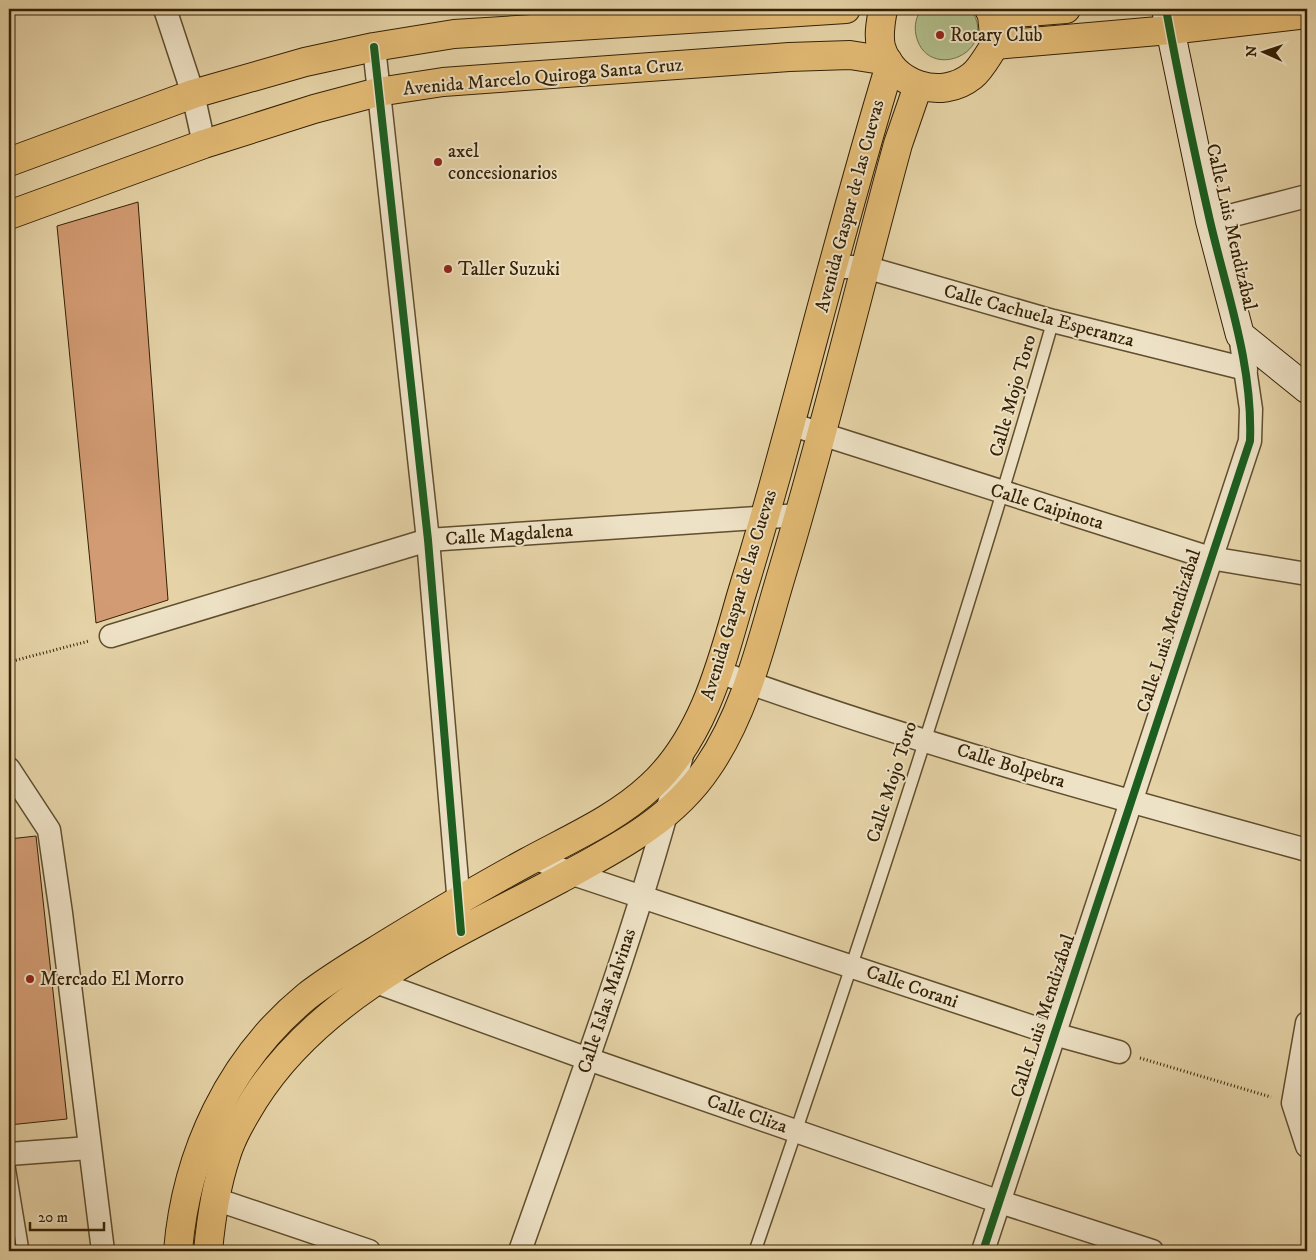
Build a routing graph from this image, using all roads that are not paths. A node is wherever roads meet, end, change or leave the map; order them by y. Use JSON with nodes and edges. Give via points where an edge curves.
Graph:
{"nodes":[{"id":1,"x":165,"y":9,"type":"edge"},
{"id":2,"x":846,"y":9,"type":"edge"},
{"id":3,"x":883,"y":9,"type":"edge"},
{"id":4,"x":1066,"y":9,"type":"edge"},
{"id":5,"x":990,"y":12,"type":"edge"},
{"id":6,"x":1307,"y":14,"type":"edge"},
{"id":7,"x":546,"y":18,"type":"edge"},
{"id":8,"x":1168,"y":19,"type":"edge"},
{"id":9,"x":995,"y":45,"type":"junction"},
{"id":10,"x":374,"y":47,"type":"junction"},
{"id":11,"x":889,"y":63,"type":"junction"},
{"id":12,"x":918,"y":86,"type":"junction"},
{"id":13,"x":378,"y":92,"type":"junction"},
{"id":14,"x":192,"y":94,"type":"junction"},
{"id":15,"x":204,"y":144,"type":"junction"},
{"id":16,"x":9,"y":162,"type":"edge"},
{"id":17,"x":1307,"y":196,"type":"edge"},
{"id":18,"x":9,"y":215,"type":"edge"},
{"id":19,"x":1210,"y":221,"type":"junction"},
{"id":20,"x":833,"y":267,"type":"junction"},
{"id":21,"x":865,"y":267,"type":"junction"},
{"id":22,"x":1053,"y":321,"type":"junction"},
{"id":23,"x":1240,"y":335,"type":"junction"},
{"id":24,"x":1246,"y":369,"type":"junction"},
{"id":25,"x":1307,"y":388,"type":"edge"},
{"id":26,"x":790,"y":424,"type":"junction"},
{"id":27,"x":822,"y":434,"type":"junction"},
{"id":28,"x":1003,"y":493,"type":"junction"},
{"id":29,"x":800,"y":515,"type":"junction"},
{"id":30,"x":765,"y":518,"type":"junction"},
{"id":31,"x":428,"y":540,"type":"junction"},
{"id":32,"x":1210,"y":558,"type":"junction"},
{"id":33,"x":1307,"y":574,"type":"edge"},
{"id":34,"x":111,"y":636,"type":"road end"},
{"id":35,"x":719,"y":672,"type":"junction"},
{"id":36,"x":749,"y":683,"type":"junction"},
{"id":37,"x":925,"y":740,"type":"junction"},
{"id":38,"x":683,"y":747,"type":"junction"},
{"id":39,"x":9,"y":769,"type":"edge"},
{"id":40,"x":15,"y":790,"type":"edge"},
{"id":41,"x":1130,"y":802,"type":"junction"},
{"id":42,"x":667,"y":814,"type":"junction"},
{"id":43,"x":1307,"y":850,"type":"edge"},
{"id":44,"x":535,"y":858,"type":"junction"},
{"id":45,"x":570,"y":873,"type":"junction"},
{"id":46,"x":640,"y":897,"type":"junction"},
{"id":47,"x":459,"y":900,"type":"junction"},
{"id":48,"x":461,"y":932,"type":"junction"},
{"id":49,"x":850,"y":966,"type":"junction"},
{"id":50,"x":344,"y":970,"type":"junction"},
{"id":51,"x":374,"y":982,"type":"junction"},
{"id":52,"x":1307,"y":1023,"type":"edge"},
{"id":53,"x":1054,"y":1034,"type":"junction"},
{"id":54,"x":1119,"y":1052,"type":"road end"},
{"id":55,"x":588,"y":1059,"type":"junction"},
{"id":56,"x":796,"y":1131,"type":"junction"},
{"id":57,"x":1307,"y":1146,"type":"edge"},
{"id":58,"x":89,"y":1148,"type":"junction"},
{"id":59,"x":9,"y":1154,"type":"edge"},
{"id":60,"x":9,"y":1166,"type":"edge"},
{"id":61,"x":216,"y":1198,"type":"junction"},
{"id":62,"x":1000,"y":1202,"type":"junction"},
{"id":63,"x":23,"y":1251,"type":"edge"},
{"id":64,"x":103,"y":1251,"type":"edge"},
{"id":65,"x":178,"y":1251,"type":"edge"},
{"id":66,"x":208,"y":1251,"type":"edge"},
{"id":67,"x":369,"y":1251,"type":"edge"},
{"id":68,"x":520,"y":1251,"type":"edge"},
{"id":69,"x":755,"y":1251,"type":"edge"},
{"id":70,"x":983,"y":1251,"type":"edge"},
{"id":71,"x":1152,"y":1251,"type":"edge"}],
"edges":[{"from":1,"to":14,"type":"street"},
{"from":2,"to":7,"type":"main road"},
{"from":3,"to":11,"type":"main road","via":[[881,46]]},
{"from":4,"to":5,"type":"main road"},
{"from":5,"to":9,"type":"main road"},
{"from":6,"to":8,"type":"main road"},
{"from":7,"to":10,"type":"main road"},
{"from":8,"to":9,"type":"main road"},
{"from":8,"to":19,"type":"street","name":"Calle Luis Mendizábal"},
{"from":9,"to":12,"type":"main road","via":[[973,76],[959,84],[943,88]]},
{"from":10,"to":13,"type":"street"},
{"from":10,"to":14,"type":"main road","via":[[305,62]]},
{"from":11,"to":12,"type":"main road"},
{"from":11,"to":13,"type":"main road","name":"Avenida Marcelo Quiroga Santa Cruz","via":[[850,55],[789,57],[443,82]]},
{"from":11,"to":20,"type":"main road","name":"Avenida Gaspar de las Cuevas"},
{"from":12,"to":21,"type":"main road","name":"Avenida Gaspar de las Cuevas","via":[[898,144]]},
{"from":13,"to":15,"type":"main road","name":"Avenida Marcelo Quiroga Santa Cruz"},
{"from":13,"to":31,"type":"street"},
{"from":14,"to":15,"type":"street"},
{"from":14,"to":16,"type":"main road"},
{"from":15,"to":18,"type":"main road","name":"Avenida Marcelo Quiroga Santa Cruz"},
{"from":17,"to":19,"type":"street"},
{"from":19,"to":23,"type":"street","name":"Calle Luis Mendizábal"},
{"from":20,"to":21,"type":"street","name":"Calle Cachuela Esperanza"},
{"from":20,"to":26,"type":"main road","name":"Avenida Gaspar de las Cuevas"},
{"from":21,"to":22,"type":"street","name":"Calle Cachuela Esperanza"},
{"from":21,"to":27,"type":"main road","name":"Avenida Gaspar de las Cuevas"},
{"from":22,"to":24,"type":"street","name":"Calle Cachuela Esperanza"},
{"from":22,"to":28,"type":"lane","name":"Calle Mojo Toro"},
{"from":23,"to":24,"type":"street","name":"Calle Luis Mendizábal"},
{"from":23,"to":25,"type":"street"},
{"from":24,"to":32,"type":"street","name":"Calle Luis Mendizábal","via":[[1251,409],[1250,441]]},
{"from":26,"to":27,"type":"street","name":"Calle Caipinota"},
{"from":26,"to":30,"type":"main road","name":"Avenida Gaspar de las Cuevas"},
{"from":27,"to":28,"type":"street","name":"Calle Caipinota"},
{"from":27,"to":29,"type":"main road","name":"Avenida Gaspar de las Cuevas"},
{"from":28,"to":32,"type":"street","name":"Calle Caipinota"},
{"from":28,"to":37,"type":"lane","name":"Calle Mojo Toro"},
{"from":29,"to":30,"type":"street","name":"Calle Magdalena"},
{"from":29,"to":36,"type":"main road","name":"Avenida Gaspar de las Cuevas"},
{"from":30,"to":31,"type":"street","name":"Calle Magdalena"},
{"from":30,"to":35,"type":"main road","name":"Avenida Gaspar de las Cuevas"},
{"from":31,"to":34,"type":"street","name":"Calle Magdalena"},
{"from":31,"to":47,"type":"street"},
{"from":32,"to":33,"type":"street","name":"Calle Caipinota"},
{"from":32,"to":41,"type":"street","name":"Calle Luis Mendizábal"},
{"from":35,"to":36,"type":"street","name":"Calle Bolpebra"},
{"from":35,"to":38,"type":"main road","name":"Avenida Gaspar de las Cuevas"},
{"from":36,"to":37,"type":"street","name":"Calle Bolpebra"},
{"from":36,"to":42,"type":"main road","name":"Avenida Gaspar de las Cuevas","via":[[729,731],[709,765]]},
{"from":37,"to":41,"type":"street","name":"Calle Bolpebra"},
{"from":37,"to":49,"type":"lane","name":"Calle Mojo Toro"},
{"from":38,"to":42,"type":"street","name":"Calle Islas Malvinas"},
{"from":38,"to":44,"type":"main road","name":"Avenida Gaspar de las Cuevas","via":[[668,770],[633,802]]},
{"from":39,"to":40,"type":"street"},
{"from":40,"to":58,"type":"street","via":[[49,830],[62,912]]},
{"from":41,"to":43,"type":"street","name":"Calle Bolpebra"},
{"from":41,"to":53,"type":"street","name":"Calle Luis Mendizábal"},
{"from":42,"to":45,"type":"main road","name":"Avenida Gaspar de las Cuevas","via":[[629,841]]},
{"from":42,"to":46,"type":"street","name":"Calle Islas Malvinas"},
{"from":44,"to":45,"type":"street","name":"Calle Corani"},
{"from":44,"to":47,"type":"main road","name":"Avenida Gaspar de las Cuevas"},
{"from":45,"to":46,"type":"street","name":"Calle Corani"},
{"from":45,"to":48,"type":"main road","name":"Avenida Gaspar de las Cuevas"},
{"from":46,"to":49,"type":"street","name":"Calle Corani"},
{"from":46,"to":55,"type":"street","name":"Calle Islas Malvinas"},
{"from":47,"to":48,"type":"street"},
{"from":47,"to":50,"type":"main road","name":"Avenida Gaspar de las Cuevas"},
{"from":48,"to":51,"type":"main road","name":"Avenida Gaspar de las Cuevas"},
{"from":49,"to":53,"type":"street","name":"Calle Corani"},
{"from":49,"to":56,"type":"lane","name":"Calle Mojo Toro"},
{"from":50,"to":51,"type":"street","name":"Calle Cliza"},
{"from":50,"to":65,"type":"main road","name":"Avenida Gaspar de las Cuevas","via":[[306,997],[280,1022],[254,1050],[220,1102],[195,1161]]},
{"from":51,"to":55,"type":"street","name":"Calle Cliza"},
{"from":51,"to":61,"type":"main road","name":"Avenida Gaspar de las Cuevas","via":[[306,1037],[267,1080],[226,1154]]},
{"from":52,"to":57,"type":"street","via":[[1293,1103]]},
{"from":53,"to":54,"type":"street","name":"Calle Corani"},
{"from":53,"to":62,"type":"street","name":"Calle Luis Mendizábal"},
{"from":55,"to":56,"type":"street","name":"Calle Cliza"},
{"from":55,"to":68,"type":"street","name":"Calle Islas Malvinas"},
{"from":56,"to":62,"type":"street","name":"Calle Cliza"},
{"from":56,"to":69,"type":"lane","name":"Calle Mojo Toro"},
{"from":58,"to":59,"type":"street"},
{"from":58,"to":64,"type":"street"},
{"from":60,"to":63,"type":"lane"},
{"from":61,"to":66,"type":"main road","name":"Avenida Gaspar de las Cuevas"},
{"from":61,"to":67,"type":"street"},
{"from":62,"to":70,"type":"street","name":"Calle Luis Mendizábal"},
{"from":62,"to":71,"type":"street","name":"Calle Cliza"}]}
